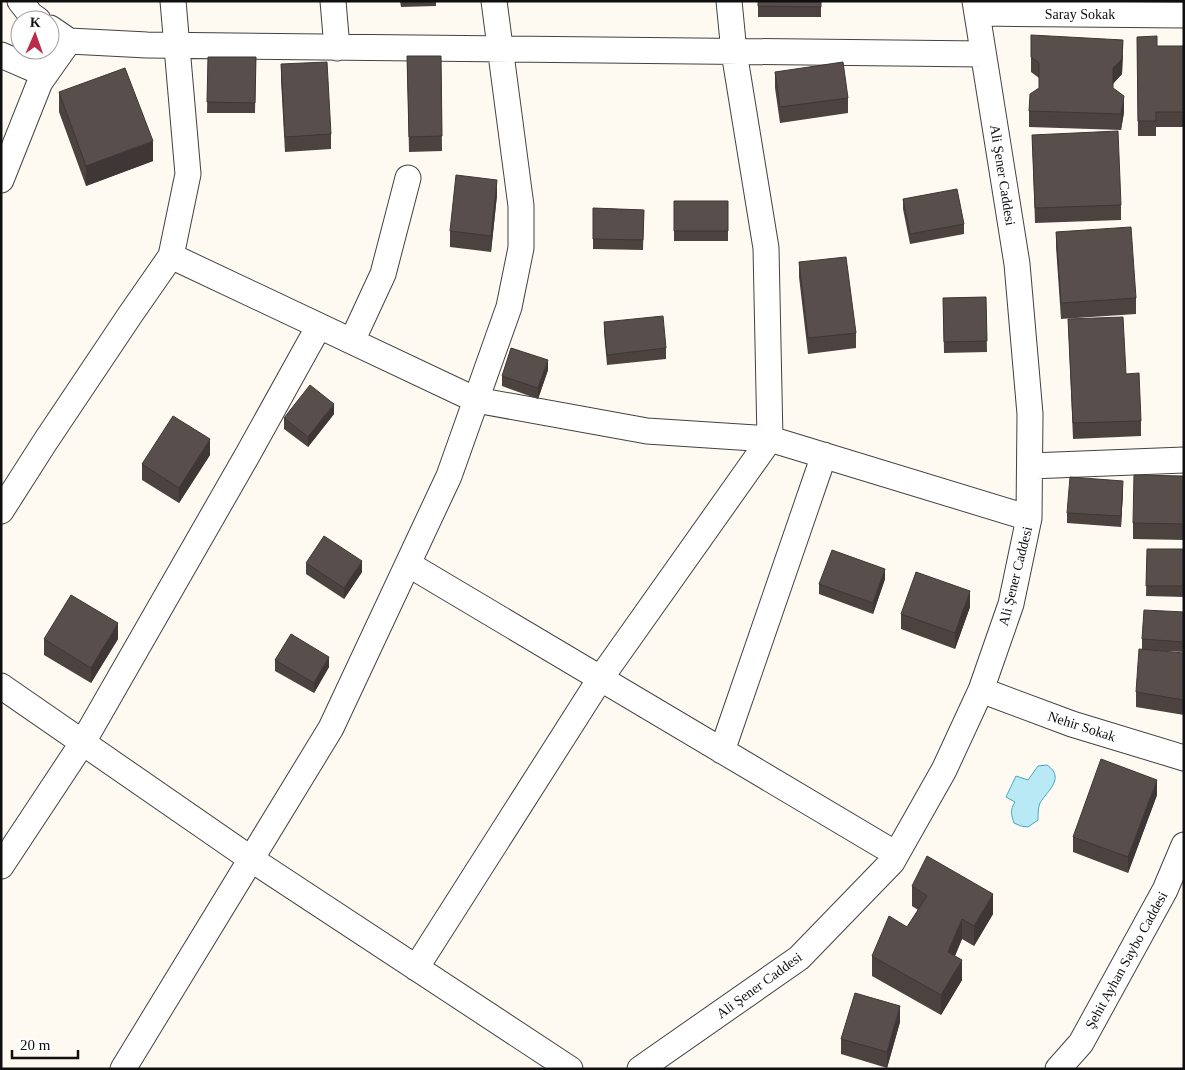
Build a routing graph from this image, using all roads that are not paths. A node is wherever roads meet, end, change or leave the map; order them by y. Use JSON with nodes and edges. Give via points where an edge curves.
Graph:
{"nodes":[{"id":1,"x":173,"y":1,"type":"edge"},
{"id":2,"x":333,"y":1,"type":"edge"},
{"id":3,"x":494,"y":1,"type":"edge"},
{"id":4,"x":728,"y":1,"type":"edge"},
{"id":5,"x":976,"y":7,"type":"edge"},
{"id":6,"x":1184,"y":15,"type":"edge"},
{"id":7,"x":60,"y":34,"type":"edge"},
{"id":8,"x":177,"y":46,"type":"junction"},
{"id":9,"x":337,"y":48,"type":"junction"},
{"id":10,"x":500,"y":50,"type":"junction"},
{"id":11,"x":734,"y":52,"type":"junction"},
{"id":12,"x":983,"y":54,"type":"junction"},
{"id":13,"x":1,"y":55,"type":"edge"},
{"id":14,"x":50,"y":60,"type":"edge"},
{"id":15,"x":45,"y":74,"type":"junction"},
{"id":16,"x":408,"y":178,"type":"dead end"},
{"id":17,"x":1,"y":180,"type":"edge"},
{"id":18,"x":171,"y":256,"type":"junction"},
{"id":19,"x":319,"y":326,"type":"junction"},
{"id":20,"x":352,"y":341,"type":"junction"},
{"id":21,"x":476,"y":400,"type":"junction"},
{"id":22,"x":770,"y":438,"type":"junction"},
{"id":23,"x":824,"y":455,"type":"junction"},
{"id":24,"x":1184,"y":460,"type":"edge"},
{"id":25,"x":1030,"y":466,"type":"junction"},
{"id":26,"x":1,"y":511,"type":"edge"},
{"id":27,"x":1029,"y":518,"type":"junction"},
{"id":28,"x":408,"y":564,"type":"junction"},
{"id":29,"x":600,"y":679,"type":"junction"},
{"id":30,"x":1,"y":686,"type":"edge"},
{"id":31,"x":981,"y":690,"type":"junction"},
{"id":32,"x":83,"y":742,"type":"junction"},
{"id":33,"x":722,"y":751,"type":"junction"},
{"id":34,"x":1184,"y":758,"type":"edge"},
{"id":35,"x":1184,"y":845,"type":"edge"},
{"id":36,"x":896,"y":854,"type":"junction"},
{"id":37,"x":251,"y":859,"type":"junction"},
{"id":38,"x":1,"y":866,"type":"edge"},
{"id":39,"x":416,"y":968,"type":"junction"},
{"id":40,"x":641,"y":1068,"type":"edge"},
{"id":41,"x":123,"y":1069,"type":"edge"},
{"id":42,"x":570,"y":1069,"type":"edge"},
{"id":43,"x":1058,"y":1069,"type":"edge"}],
"edges":[{"from":1,"to":8,"type":"street"},
{"from":2,"to":9,"type":"street"},
{"from":3,"to":10,"type":"street"},
{"from":4,"to":11,"type":"street"},
{"from":5,"to":6,"type":"street","name":"Saray Sokak"},
{"from":5,"to":12,"type":"street","name":"Ali Şener Caddesi"},
{"from":7,"to":8,"type":"street"},
{"from":8,"to":9,"type":"street"},
{"from":8,"to":18,"type":"street","via":[[188,174]]},
{"from":9,"to":10,"type":"street"},
{"from":10,"to":11,"type":"street"},
{"from":10,"to":21,"type":"street","via":[[521,206],[521,248],[509,307]]},
{"from":11,"to":12,"type":"street"},
{"from":11,"to":22,"type":"street","via":[[766,248]]},
{"from":12,"to":25,"type":"street","name":"Ali Şener Caddesi","via":[[1017,264],[1030,414]]},
{"from":13,"to":15,"type":"street"},
{"from":14,"to":15,"type":"street"},
{"from":15,"to":17,"type":"street"},
{"from":16,"to":20,"type":"street","via":[[383,274]]},
{"from":18,"to":19,"type":"street"},
{"from":18,"to":26,"type":"street"},
{"from":19,"to":20,"type":"street"},
{"from":19,"to":32,"type":"street"},
{"from":20,"to":21,"type":"street"},
{"from":21,"to":22,"type":"street","via":[[648,431]]},
{"from":21,"to":28,"type":"street","via":[[449,476]]},
{"from":22,"to":23,"type":"street"},
{"from":22,"to":29,"type":"street"},
{"from":23,"to":27,"type":"street"},
{"from":23,"to":33,"type":"street"},
{"from":24,"to":25,"type":"street"},
{"from":25,"to":27,"type":"street","name":"Ali Şener Caddesi"},
{"from":27,"to":31,"type":"street","name":"Ali Şener Caddesi","via":[[1011,604]]},
{"from":28,"to":29,"type":"street"},
{"from":28,"to":37,"type":"street","via":[[331,728]]},
{"from":29,"to":33,"type":"street"},
{"from":29,"to":39,"type":"street"},
{"from":30,"to":32,"type":"street"},
{"from":31,"to":34,"type":"street","name":"Nehir Sokak","via":[[1072,724]]},
{"from":31,"to":36,"type":"street","name":"Ali Şener Caddesi","via":[[944,770]]},
{"from":32,"to":37,"type":"street"},
{"from":32,"to":38,"type":"street"},
{"from":33,"to":36,"type":"street"},
{"from":35,"to":43,"type":"street","name":"Şehit Ayhan Saybo Caddesi","via":[[1165,890],[1081,1043]]},
{"from":36,"to":40,"type":"street","name":"Ali Şener Caddesi","via":[[892,862],[799,958]]},
{"from":37,"to":39,"type":"street"},
{"from":37,"to":41,"type":"street"},
{"from":39,"to":42,"type":"street"}]}
